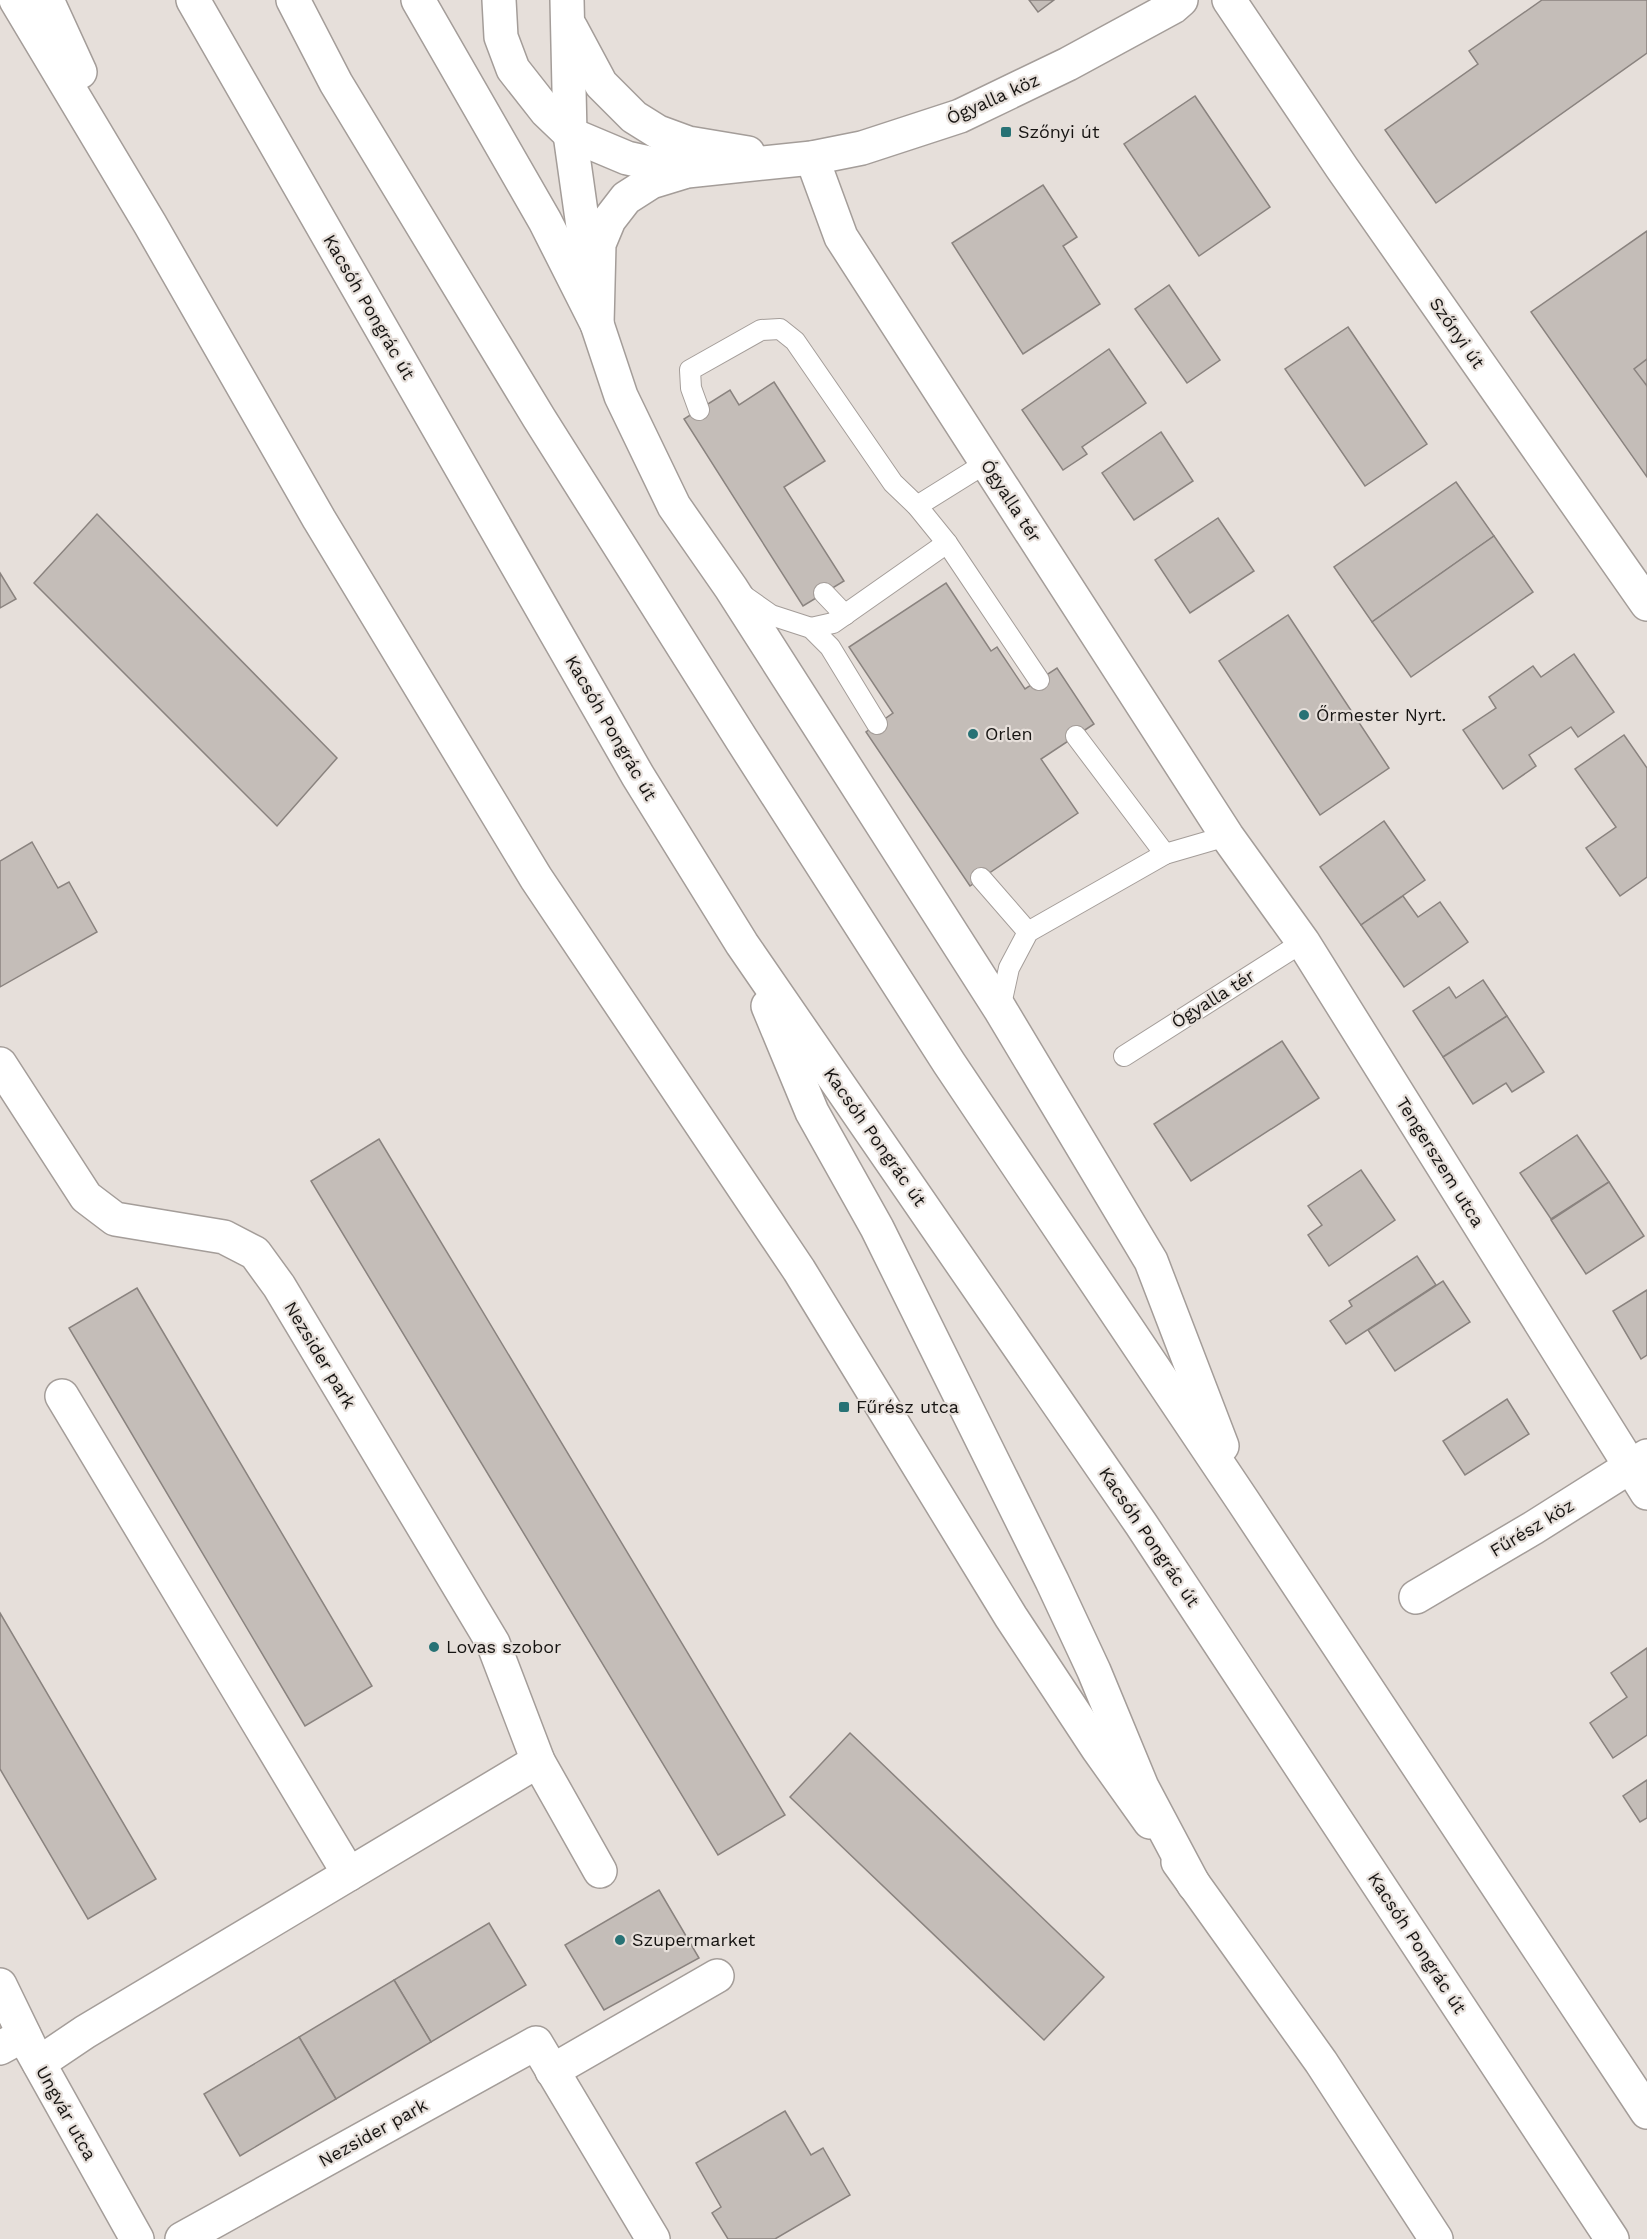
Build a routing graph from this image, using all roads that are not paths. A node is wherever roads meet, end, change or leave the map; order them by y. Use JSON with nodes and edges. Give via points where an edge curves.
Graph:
{"nodes":[{"id":1,"x":16,"y":0,"type":"edge"},
{"id":2,"x":47,"y":0,"type":"edge"},
{"id":3,"x":193,"y":0,"type":"edge"},
{"id":4,"x":293,"y":0,"type":"edge"},
{"id":5,"x":418,"y":0,"type":"edge"},
{"id":6,"x":499,"y":0,"type":"edge"},
{"id":7,"x":1182,"y":0,"type":"edge"},
{"id":8,"x":1229,"y":0,"type":"edge"},
{"id":9,"x":568,"y":12,"type":"edge"},
{"id":10,"x":570,"y":134,"type":"junction"},
{"id":11,"x":802,"y":158,"type":"junction"},
{"id":12,"x":687,"y":171,"type":"junction"},
{"id":13,"x":150,"y":224,"type":"junction"},
{"id":14,"x":597,"y":324,"type":"junction"},
{"id":15,"x":699,"y":410,"type":"dead end"},
{"id":16,"x":986,"y":463,"type":"junction"},
{"id":17,"x":917,"y":506,"type":"junction"},
{"id":18,"x":947,"y":543,"type":"junction"},
{"id":19,"x":731,"y":588,"type":"junction"},
{"id":20,"x":824,"y":593,"type":"dead end"},
{"id":21,"x":1647,"y":604,"type":"edge"},
{"id":22,"x":845,"y":615,"type":"junction"},
{"id":23,"x":811,"y":628,"type":"junction"},
{"id":24,"x":1039,"y":680,"type":"dead end"},
{"id":25,"x":877,"y":724,"type":"dead end"},
{"id":26,"x":1076,"y":736,"type":"dead end"},
{"id":27,"x":1227,"y":836,"type":"junction"},
{"id":28,"x":1165,"y":854,"type":"junction"},
{"id":29,"x":981,"y":878,"type":"dead end"},
{"id":30,"x":1028,"y":932,"type":"junction"},
{"id":31,"x":1303,"y":942,"type":"junction"},
{"id":32,"x":742,"y":944,"type":"junction"},
{"id":33,"x":1000,"y":1009,"type":"junction"},
{"id":34,"x":1124,"y":1056,"type":"dead end"},
{"id":35,"x":0,"y":1064,"type":"edge"},
{"id":36,"x":62,"y":1396,"type":"dead end"},
{"id":37,"x":1641,"y":1472,"type":"edge"},
{"id":38,"x":1244,"y":1501,"type":"junction"},
{"id":39,"x":1416,"y":1597,"type":"dead end"},
{"id":40,"x":538,"y":1761,"type":"junction"},
{"id":41,"x":600,"y":1871,"type":"dead end"},
{"id":42,"x":349,"y":1874,"type":"junction"},
{"id":43,"x":1194,"y":1885,"type":"junction"},
{"id":44,"x":717,"y":1976,"type":"dead end"},
{"id":45,"x":0,"y":1985,"type":"edge"},
{"id":46,"x":21,"y":2049,"type":"edge"},
{"id":47,"x":552,"y":2072,"type":"junction"},
{"id":48,"x":1647,"y":2112,"type":"edge"},
{"id":49,"x":137,"y":2239,"type":"edge"},
{"id":50,"x":182,"y":2239,"type":"edge"},
{"id":51,"x":653,"y":2239,"type":"edge"},
{"id":52,"x":1436,"y":2239,"type":"edge"},
{"id":53,"x":1612,"y":2239,"type":"edge"}],
"edges":[{"from":1,"to":13,"type":"street"},
{"from":2,"to":13,"type":"street"},
{"from":3,"to":32,"type":"street","name":"Kacsóh Pongrác út","via":[[638,776]]},
{"from":4,"to":38,"type":"street","via":[[336,83],[742,740],[949,1063]]},
{"from":5,"to":14,"type":"street","via":[[545,221]]},
{"from":6,"to":10,"type":"street","name":"Ógyalla köz","via":[[501,37],[513,69]]},
{"from":7,"to":11,"type":"street","name":"Ógyalla köz","via":[[1068,64],[960,117],[862,148]]},
{"from":8,"to":21,"type":"street","name":"Szőnyi út"},
{"from":9,"to":10,"type":"street","name":"Ógyalla köz"},
{"from":9,"to":11,"type":"street","name":"Ógyalla köz","via":[[601,84],[634,117],[658,132],[688,143]]},
{"from":10,"to":12,"type":"street","name":"Ógyalla köz","via":[[627,158]]},
{"from":10,"to":14,"type":"street","name":"Ógyalla köz"},
{"from":11,"to":12,"type":"street","name":"Ógyalla köz"},
{"from":11,"to":16,"type":"street","name":"Ógyalla tér","via":[[841,237]]},
{"from":12,"to":14,"type":"street","name":"Ógyalla köz","via":[[651,182],[626,198],[609,220],[598,244]]},
{"from":13,"to":43,"type":"street","via":[[319,519],[536,878],[799,1270],[1017,1627]]},
{"from":14,"to":19,"type":"street","via":[[621,396],[674,506]]},
{"from":15,"to":17,"type":"lane","via":[[690,370],[761,330],[780,329],[795,341],[893,483]]},
{"from":16,"to":17,"type":"lane"},
{"from":16,"to":27,"type":"street","name":"Ógyalla tér"},
{"from":17,"to":18,"type":"lane"},
{"from":18,"to":22,"type":"lane"},
{"from":18,"to":24,"type":"lane"},
{"from":19,"to":23,"type":"lane","via":[[771,615]]},
{"from":19,"to":33,"type":"street"},
{"from":20,"to":22,"type":"lane"},
{"from":22,"to":23,"type":"lane","via":[[833,623]]},
{"from":23,"to":25,"type":"lane","via":[[830,647]]},
{"from":26,"to":28,"type":"lane"},
{"from":27,"to":28,"type":"lane"},
{"from":27,"to":31,"type":"street","name":"Tengerszem utca"},
{"from":28,"to":30,"type":"lane"},
{"from":29,"to":30,"type":"lane"},
{"from":30,"to":33,"type":"lane","via":[[1010,968]]},
{"from":31,"to":34,"type":"lane","name":"Ógyalla tér"},
{"from":31,"to":37,"type":"street","name":"Tengerszem utca"},
{"from":32,"to":43,"type":"street","via":[[812,1112],[877,1228],[1047,1570],[1142,1787]]},
{"from":32,"to":53,"type":"street","name":"Kacsóh Pongrác út","via":[[1142,1524]]},
{"from":33,"to":38,"type":"street","via":[[1151,1261]]},
{"from":35,"to":40,"type":"street","name":"Nezsider park","via":[[86,1197],[115,1219],[224,1237],[255,1253],[279,1286],[493,1643]]},
{"from":36,"to":42,"type":"street"},
{"from":37,"to":39,"type":"street","name":"Fűrész köz"},
{"from":38,"to":48,"type":"street"},
{"from":40,"to":41,"type":"street","name":"Nezsider park"},
{"from":40,"to":42,"type":"street"},
{"from":42,"to":46,"type":"street","via":[[85,2032]]},
{"from":43,"to":52,"type":"street","via":[[1321,2062]]},
{"from":44,"to":47,"type":"street"},
{"from":45,"to":46,"type":"street","name":"Ungvár utca"},
{"from":46,"to":49,"type":"street","name":"Ungvár utca"},
{"from":47,"to":50,"type":"street","name":"Nezsider park","via":[[536,2043]]},
{"from":47,"to":51,"type":"street","name":"Nezsider park"}]}
